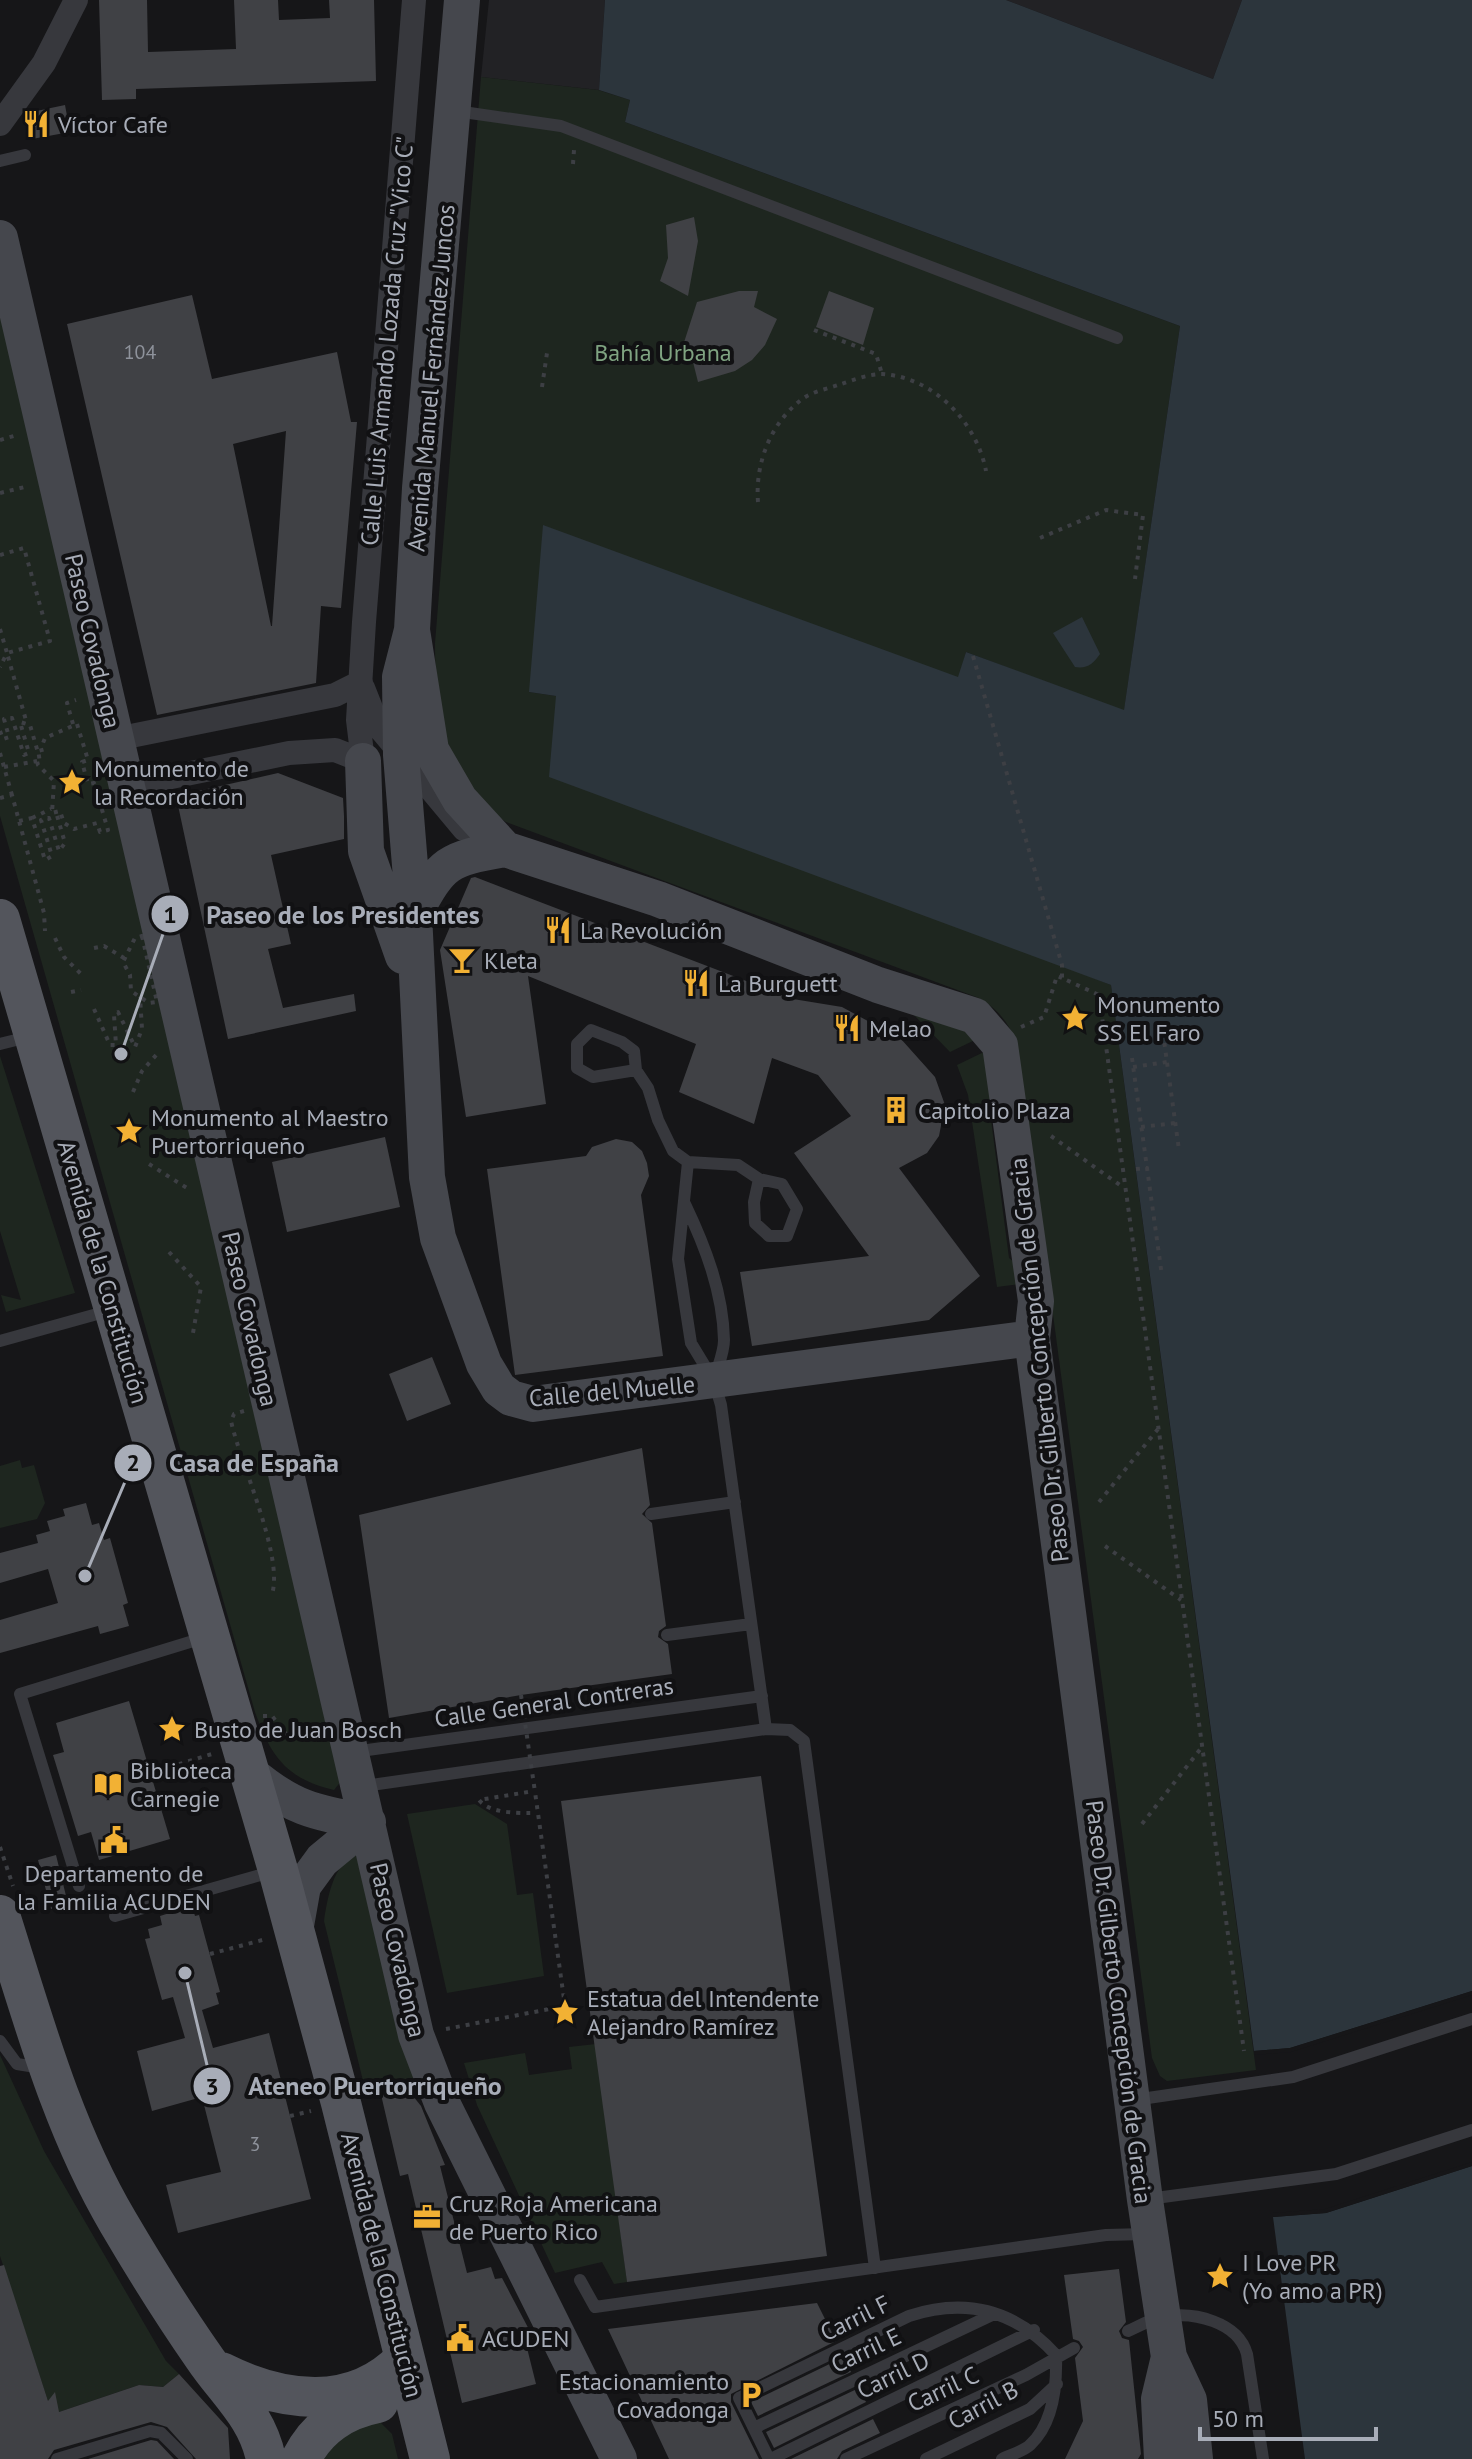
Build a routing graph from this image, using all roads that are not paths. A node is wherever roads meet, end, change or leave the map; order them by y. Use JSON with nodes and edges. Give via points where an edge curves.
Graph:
{"nodes":[{"id":1,"x":76,"y":0,"type":"edge"},
{"id":2,"x":414,"y":0,"type":"edge"},
{"id":3,"x":462,"y":0,"type":"edge"},
{"id":4,"x":453,"y":111,"type":"junction"},
{"id":5,"x":0,"y":124,"type":"edge"},
{"id":6,"x":25,"y":155,"type":"dead end"},
{"id":7,"x":0,"y":161,"type":"edge"},
{"id":8,"x":0,"y":238,"type":"edge"},
{"id":9,"x":4,"y":275,"type":"edge"},
{"id":10,"x":1117,"y":338,"type":"dead end"},
{"id":11,"x":412,"y":630,"type":"junction"},
{"id":12,"x":361,"y":682,"type":"junction"},
{"id":13,"x":116,"y":739,"type":"junction"},
{"id":14,"x":401,"y":755,"type":"junction"},
{"id":15,"x":363,"y":761,"type":"junction"},
{"id":16,"x":127,"y":786,"type":"junction"},
{"id":17,"x":505,"y":849,"type":"junction"},
{"id":18,"x":414,"y":914,"type":"junction"},
{"id":19,"x":0,"y":919,"type":"edge"},
{"id":20,"x":418,"y":1000,"type":"junction"},
{"id":21,"x":17,"y":1040,"type":"edge"},
{"id":22,"x":636,"y":1070,"type":"junction"},
{"id":23,"x":688,"y":1162,"type":"junction"},
{"id":24,"x":759,"y":1179,"type":"junction"},
{"id":25,"x":685,"y":1204,"type":"junction"},
{"id":26,"x":113,"y":1310,"type":"junction"},
{"id":27,"x":1,"y":1336,"type":"edge"},
{"id":28,"x":1032,"y":1338,"type":"junction"},
{"id":29,"x":714,"y":1381,"type":"junction"},
{"id":30,"x":735,"y":1502,"type":"junction"},
{"id":31,"x":651,"y":1514,"type":"dead end"},
{"id":32,"x":751,"y":1624,"type":"junction"},
{"id":33,"x":210,"y":1635,"type":"junction"},
{"id":34,"x":667,"y":1635,"type":"dead end"},
{"id":35,"x":762,"y":1696,"type":"junction"},
{"id":36,"x":766,"y":1729,"type":"junction"},
{"id":37,"x":345,"y":1759,"type":"junction"},
{"id":38,"x":250,"y":1773,"type":"junction"},
{"id":39,"x":368,"y":1822,"type":"junction"},
{"id":40,"x":278,"y":1870,"type":"junction"},
{"id":41,"x":79,"y":1886,"type":"dead end"},
{"id":42,"x":7,"y":1901,"type":"edge"},
{"id":43,"x":115,"y":1916,"type":"dead end"},
{"id":44,"x":281,"y":1934,"type":"junction"},
{"id":45,"x":1472,"y":2019,"type":"edge"},
{"id":46,"x":0,"y":2041,"type":"edge"},
{"id":47,"x":49,"y":2068,"type":"junction"},
{"id":48,"x":1132,"y":2100,"type":"junction"},
{"id":49,"x":1472,"y":2130,"type":"edge"},
{"id":50,"x":1147,"y":2217,"type":"junction"},
{"id":51,"x":875,"y":2268,"type":"junction"},
{"id":52,"x":580,"y":2280,"type":"dead end"},
{"id":53,"x":997,"y":2312,"type":"junction"},
{"id":54,"x":1163,"y":2317,"type":"junction"},
{"id":55,"x":1034,"y":2330,"type":"junction"},
{"id":56,"x":1128,"y":2331,"type":"dead end"},
{"id":57,"x":1074,"y":2348,"type":"dead end"},
{"id":58,"x":1056,"y":2355,"type":"junction"},
{"id":59,"x":1169,"y":2357,"type":"junction"},
{"id":60,"x":404,"y":2359,"type":"junction"},
{"id":61,"x":210,"y":2367,"type":"junction"},
{"id":62,"x":1057,"y":2384,"type":"junction"},
{"id":63,"x":417,"y":2406,"type":"junction"},
{"id":64,"x":754,"y":2428,"type":"junction"},
{"id":65,"x":57,"y":2459,"type":"edge"},
{"id":66,"x":187,"y":2459,"type":"edge"},
{"id":67,"x":266,"y":2459,"type":"edge"},
{"id":68,"x":301,"y":2459,"type":"edge"},
{"id":69,"x":430,"y":2459,"type":"edge"},
{"id":70,"x":619,"y":2459,"type":"edge"},
{"id":71,"x":770,"y":2459,"type":"edge"},
{"id":72,"x":846,"y":2459,"type":"edge"},
{"id":73,"x":926,"y":2459,"type":"edge"},
{"id":74,"x":1002,"y":2459,"type":"edge"},
{"id":75,"x":1162,"y":2459,"type":"edge"},
{"id":76,"x":1195,"y":2459,"type":"edge"},
{"id":77,"x":1263,"y":2459,"type":"edge"}],
"edges":[{"from":1,"to":5,"type":"street","via":[[44,63]]},
{"from":2,"to":12,"type":"street","name":"Calle Luis Armando Lozada Cruz \"Vico C\""},
{"from":3,"to":4,"type":"main road","name":"Avenida Manuel Fernández Juncos"},
{"from":4,"to":10,"type":"lane","via":[[561,126]]},
{"from":4,"to":11,"type":"main road","name":"Avenida Manuel Fernández Juncos"},
{"from":6,"to":7,"type":"lane"},
{"from":8,"to":9,"type":"main road","name":"Paseo Covadonga"},
{"from":9,"to":13,"type":"main road","name":"Paseo Covadonga"},
{"from":11,"to":14,"type":"main road","name":"Avenida Manuel Fernández Juncos","via":[[400,677]]},
{"from":11,"to":17,"type":"main road","name":"Paseo Dr. Gilberto Concepción de Gracia","via":[[431,750],[460,800]]},
{"from":12,"to":13,"type":"street","via":[[335,695]]},
{"from":12,"to":14,"type":"street","via":[[378,726]]},
{"from":12,"to":15,"type":"street","name":"Calle Luis Armando Lozada Cruz \"Vico C\""},
{"from":13,"to":16,"type":"main road","name":"Paseo Covadonga"},
{"from":14,"to":17,"type":"street","via":[[468,833]]},
{"from":14,"to":18,"type":"main road","name":"Calle del Muelle"},
{"from":15,"to":16,"type":"street","via":[[335,750],[289,753]]},
{"from":15,"to":20,"type":"main road","name":"Calle del Muelle","via":[[366,851]]},
{"from":16,"to":37,"type":"main road","name":"Paseo Covadonga"},
{"from":17,"to":18,"type":"main road","via":[[452,861]]},
{"from":17,"to":28,"type":"main road","name":"Paseo Dr. Gilberto Concepción de Gracia","via":[[658,899],[878,985],[975,1016],[1000,1045],[1007,1082],[1036,1301]]},
{"from":18,"to":20,"type":"main road","name":"Calle del Muelle"},
{"from":19,"to":21,"type":"main road","name":"Avenida de la Constitución"},
{"from":20,"to":29,"type":"main road","name":"Calle del Muelle","via":[[427,1177],[438,1238],[469,1332],[499,1389],[533,1404]]},
{"from":21,"to":26,"type":"main road","name":"Avenida de la Constitución"},
{"from":22,"to":22,"type":"lane","via":[[634,1051],[622,1042],[591,1030],[577,1044],[577,1068],[593,1077]]},
{"from":22,"to":23,"type":"lane","via":[[673,1151]]},
{"from":23,"to":24,"type":"lane","via":[[738,1165]]},
{"from":23,"to":25,"type":"lane"},
{"from":24,"to":24,"type":"lane","via":[[755,1223],[769,1236],[787,1236],[797,1209],[782,1184]]},
{"from":25,"to":29,"type":"lane","via":[[678,1259],[691,1343]]},
{"from":25,"to":29,"type":"lane","via":[[709,1255],[724,1342]]},
{"from":26,"to":27,"type":"lane"},
{"from":26,"to":33,"type":"main road","name":"Avenida de la Constitución"},
{"from":28,"to":29,"type":"main road","name":"Calle del Muelle"},
{"from":28,"to":48,"type":"main road","name":"Paseo Dr. Gilberto Concepción de Gracia"},
{"from":29,"to":30,"type":"lane"},
{"from":30,"to":31,"type":"lane"},
{"from":30,"to":32,"type":"lane"},
{"from":32,"to":34,"type":"lane"},
{"from":32,"to":35,"type":"lane"},
{"from":33,"to":38,"type":"main road","name":"Avenida de la Constitución"},
{"from":33,"to":41,"type":"lane","via":[[20,1694]]},
{"from":35,"to":36,"type":"lane"},
{"from":35,"to":37,"type":"lane","name":"Calle General Contreras"},
{"from":36,"to":37,"type":"lane"},
{"from":36,"to":51,"type":"lane","via":[[790,1730],[804,1741]]},
{"from":37,"to":39,"type":"main road","name":"Paseo Covadonga"},
{"from":38,"to":39,"type":"main road","via":[[304,1810]]},
{"from":38,"to":40,"type":"main road","name":"Avenida de la Constitución"},
{"from":39,"to":44,"type":"main road","via":[[322,1860],[303,1886]]},
{"from":39,"to":70,"type":"main road","name":"Paseo Covadonga","via":[[416,2035],[442,2103]]},
{"from":40,"to":43,"type":"lane"},
{"from":40,"to":44,"type":"main road","name":"Avenida de la Constitución"},
{"from":42,"to":47,"type":"main road"},
{"from":44,"to":60,"type":"main road","name":"Avenida de la Constitución"},
{"from":45,"to":48,"type":"lane","via":[[1293,2077]]},
{"from":46,"to":47,"type":"lane","via":[[17,2064]]},
{"from":47,"to":61,"type":"main road","via":[[80,2149],[117,2220]]},
{"from":48,"to":50,"type":"main road","name":"Paseo Dr. Gilberto Concepción de Gracia"},
{"from":49,"to":50,"type":"lane","via":[[1336,2174]]},
{"from":50,"to":51,"type":"lane","via":[[1106,2235]]},
{"from":50,"to":54,"type":"main road","name":"Paseo Dr. Gilberto Concepción de Gracia"},
{"from":51,"to":52,"type":"lane","via":[[595,2307]]},
{"from":53,"to":55,"type":"lane"},
{"from":53,"to":64,"type":"lane","name":"Carril E"},
{"from":53,"to":64,"type":"lane","name":"Carril F","via":[[931,2309],[909,2316],[739,2398]]},
{"from":54,"to":56,"type":"lane"},
{"from":54,"to":59,"type":"main road","name":"Paseo Dr. Gilberto Concepción de Gracia"},
{"from":54,"to":77,"type":"lane","via":[[1200,2316],[1243,2339]]},
{"from":55,"to":58,"type":"lane"},
{"from":55,"to":71,"type":"lane","name":"Carril D"},
{"from":57,"to":58,"type":"lane","name":"Carril C"},
{"from":58,"to":62,"type":"lane"},
{"from":58,"to":72,"type":"lane","name":"Carril C","via":[[1026,2375]]},
{"from":59,"to":75,"type":"main road","name":"Paseo Dr. Gilberto Concepción de Gracia","via":[[1159,2399]]},
{"from":59,"to":76,"type":"main road","name":"Paseo Dr. Gilberto Concepción de Gracia","via":[[1189,2400]]},
{"from":60,"to":61,"type":"main road","via":[[388,2375],[365,2385],[300,2399],[267,2393]]},
{"from":60,"to":63,"type":"main road","name":"Avenida de la Constitución"},
{"from":61,"to":67,"type":"main road","via":[[251,2418]]},
{"from":62,"to":73,"type":"lane","name":"Carril B","via":[[1030,2409]]},
{"from":62,"to":74,"type":"lane","via":[[1047,2422],[1030,2446]]},
{"from":63,"to":68,"type":"main road","via":[[395,2400],[341,2415],[323,2428]]},
{"from":63,"to":69,"type":"main road","name":"Avenida de la Constitución"},
{"from":64,"to":71,"type":"lane"},
{"from":65,"to":66,"type":"lane","via":[[150,2431],[161,2433]]}]}
